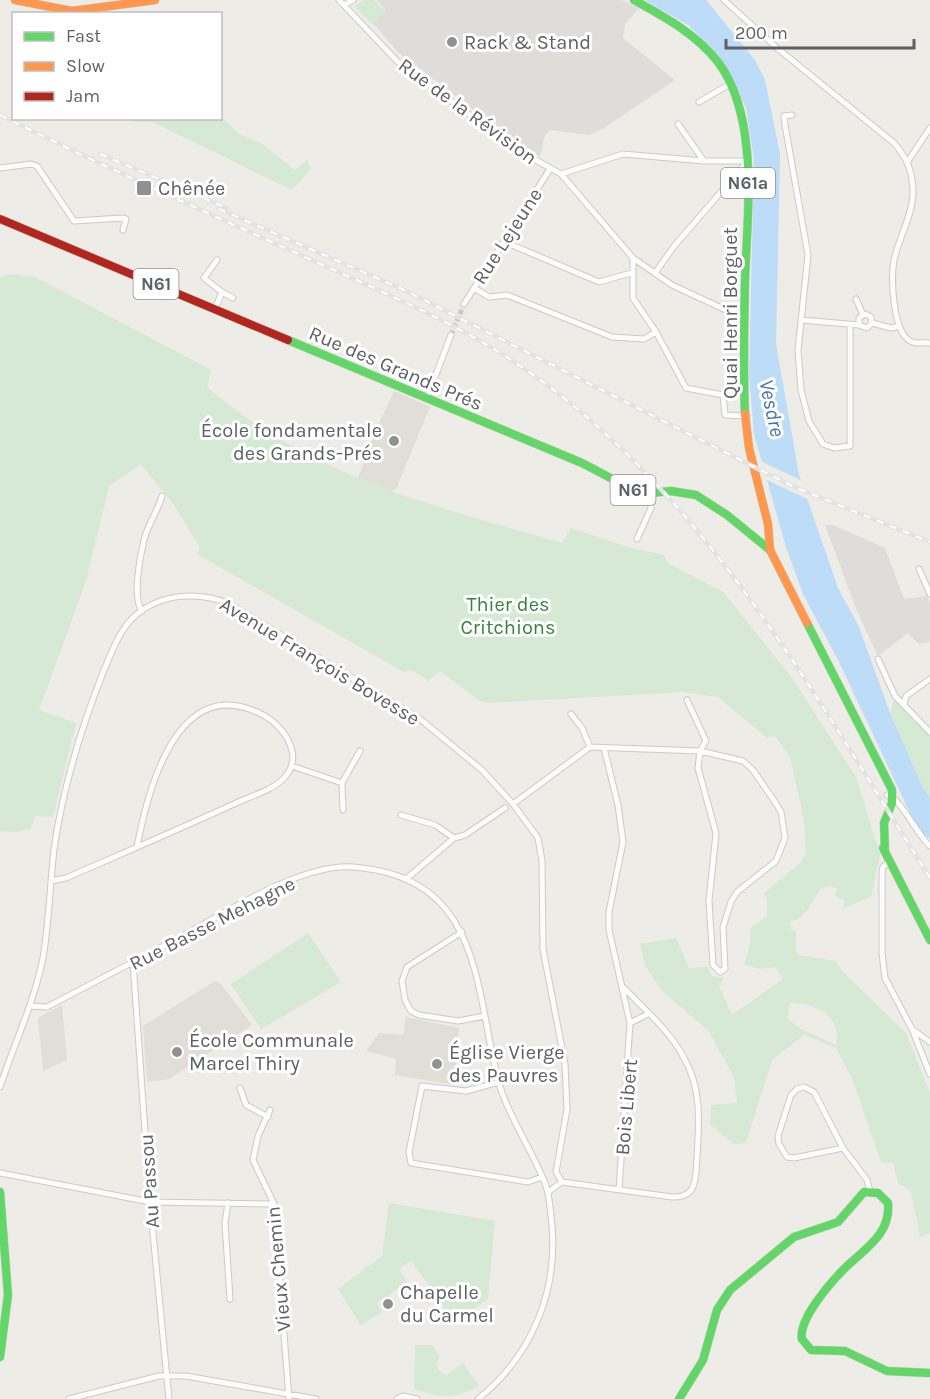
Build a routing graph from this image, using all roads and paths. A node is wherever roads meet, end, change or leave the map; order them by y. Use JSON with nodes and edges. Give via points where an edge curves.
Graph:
{"nodes":[{"id":1,"x":15,"y":0,"type":"edge"},
{"id":2,"x":155,"y":0,"type":"edge"},
{"id":3,"x":339,"y":0,"type":"edge"},
{"id":4,"x":352,"y":0,"type":"edge"},
{"id":5,"x":634,"y":0,"type":"edge"},
{"id":6,"x":724,"y":0,"type":"edge"},
{"id":7,"x":344,"y":5,"type":"junction"},
{"id":8,"x":730,"y":84,"type":"junction"},
{"id":9,"x":699,"y":102,"type":"dead end"},
{"id":10,"x":792,"y":115,"type":"dead end"},
{"id":11,"x":678,"y":124,"type":"dead end"},
{"id":12,"x":930,"y":128,"type":"edge"},
{"id":13,"x":908,"y":160,"type":"junction"},
{"id":14,"x":704,"y":161,"type":"junction"},
{"id":15,"x":748,"y":161,"type":"junction"},
{"id":16,"x":0,"y":168,"type":"edge"},
{"id":17,"x":550,"y":169,"type":"junction"},
{"id":18,"x":561,"y":174,"type":"junction"},
{"id":19,"x":0,"y":219,"type":"edge"},
{"id":20,"x":123,"y":230,"type":"dead end"},
{"id":21,"x":506,"y":242,"type":"junction"},
{"id":22,"x":633,"y":258,"type":"junction"},
{"id":23,"x":217,"y":260,"type":"dead end"},
{"id":24,"x":631,"y":273,"type":"junction"},
{"id":25,"x":655,"y":273,"type":"junction"},
{"id":26,"x":474,"y":288,"type":"junction"},
{"id":27,"x":222,"y":292,"type":"junction"},
{"id":28,"x":233,"y":298,"type":"dead end"},
{"id":29,"x":856,"y":299,"type":"dead end"},
{"id":30,"x":464,"y":304,"type":"tunnel mouth"},
{"id":31,"x":215,"y":309,"type":"junction"},
{"id":32,"x":863,"y":315,"type":"junction"},
{"id":33,"x":745,"y":319,"type":"junction"},
{"id":34,"x":801,"y":320,"type":"junction"},
{"id":35,"x":872,"y":323,"type":"junction"},
{"id":36,"x":859,"y":325,"type":"junction"},
{"id":37,"x":850,"y":326,"type":"junction"},
{"id":38,"x":899,"y":326,"type":"junction"},
{"id":39,"x":656,"y":332,"type":"junction"},
{"id":40,"x":451,"y":335,"type":"tunnel mouth"},
{"id":41,"x":929,"y":342,"type":"edge"},
{"id":42,"x":744,"y":384,"type":"junction"},
{"id":43,"x":723,"y":395,"type":"junction"},
{"id":44,"x":427,"y":398,"type":"junction"},
{"id":45,"x":747,"y":416,"type":"junction"},
{"id":46,"x":651,"y":494,"type":"junction"},
{"id":47,"x":162,"y":496,"type":"dead end"},
{"id":48,"x":770,"y":529,"type":"junction"},
{"id":49,"x":757,"y":538,"type":"junction"},
{"id":50,"x":637,"y":539,"type":"dead end"},
{"id":51,"x":770,"y":550,"type":"junction"},
{"id":52,"x":919,"y":569,"type":"dead end"},
{"id":53,"x":929,"y":590,"type":"edge"},
{"id":54,"x":142,"y":610,"type":"junction"},
{"id":55,"x":878,"y":659,"type":"dead end"},
{"id":56,"x":930,"y":679,"type":"edge"},
{"id":57,"x":687,"y":700,"type":"dead end"},
{"id":58,"x":904,"y":704,"type":"junction"},
{"id":59,"x":571,"y":714,"type":"dead end"},
{"id":60,"x":930,"y":732,"type":"edge"},
{"id":61,"x":590,"y":747,"type":"junction"},
{"id":62,"x":604,"y":748,"type":"junction"},
{"id":63,"x":360,"y":751,"type":"dead end"},
{"id":64,"x":700,"y":751,"type":"junction"},
{"id":65,"x":292,"y":766,"type":"junction"},
{"id":66,"x":342,"y":783,"type":"junction"},
{"id":67,"x":890,"y":796,"type":"junction"},
{"id":68,"x":513,"y":804,"type":"junction"},
{"id":69,"x":505,"y":808,"type":"dead end"},
{"id":70,"x":343,"y":810,"type":"dead end"},
{"id":71,"x":401,"y":815,"type":"dead end"},
{"id":72,"x":454,"y":838,"type":"junction"},
{"id":73,"x":930,"y":846,"type":"edge"},
{"id":74,"x":137,"y":847,"type":"junction"},
{"id":75,"x":889,"y":862,"type":"junction"},
{"id":76,"x":406,"y":879,"type":"junction"},
{"id":77,"x":51,"y":881,"type":"junction"},
{"id":78,"x":462,"y":932,"type":"junction"},
{"id":79,"x":930,"y":938,"type":"edge"},
{"id":80,"x":133,"y":963,"type":"junction"},
{"id":81,"x":624,"y":988,"type":"junction"},
{"id":82,"x":31,"y":1006,"type":"junction"},
{"id":83,"x":648,"y":1014,"type":"junction"},
{"id":84,"x":485,"y":1016,"type":"junction"},
{"id":85,"x":630,"y":1023,"type":"junction"},
{"id":86,"x":912,"y":1029,"type":"junction"},
{"id":87,"x":930,"y":1042,"type":"edge"},
{"id":88,"x":5,"y":1071,"type":"junction"},
{"id":89,"x":930,"y":1074,"type":"edge"},
{"id":90,"x":0,"y":1075,"type":"edge"},
{"id":91,"x":499,"y":1082,"type":"junction"},
{"id":92,"x":0,"y":1087,"type":"edge"},
{"id":93,"x":240,"y":1088,"type":"dead end"},
{"id":94,"x":843,"y":1148,"type":"junction"},
{"id":95,"x":0,"y":1173,"type":"edge"},
{"id":96,"x":542,"y":1177,"type":"junction"},
{"id":97,"x":562,"y":1182,"type":"junction"},
{"id":98,"x":619,"y":1190,"type":"junction"},
{"id":99,"x":870,"y":1191,"type":"junction"},
{"id":100,"x":0,"y":1192,"type":"edge"},
{"id":101,"x":548,"y":1192,"type":"junction"},
{"id":102,"x":150,"y":1202,"type":"junction"},
{"id":103,"x":228,"y":1203,"type":"junction"},
{"id":104,"x":274,"y":1203,"type":"junction"},
{"id":105,"x":3,"y":1257,"type":"edge"},
{"id":106,"x":230,"y":1299,"type":"dead end"},
{"id":107,"x":0,"y":1357,"type":"edge"},
{"id":108,"x":930,"y":1373,"type":"edge"},
{"id":109,"x":166,"y":1376,"type":"junction"},
{"id":110,"x":289,"y":1397,"type":"edge"},
{"id":111,"x":69,"y":1399,"type":"edge"},
{"id":112,"x":169,"y":1399,"type":"edge"},
{"id":113,"x":316,"y":1399,"type":"edge"},
{"id":114,"x":397,"y":1399,"type":"edge"},
{"id":115,"x":417,"y":1399,"type":"edge"},
{"id":116,"x":478,"y":1399,"type":"edge"},
{"id":117,"x":679,"y":1399,"type":"edge"}],
"edges":[{"from":1,"to":2,"type":"main road","via":[[72,11]]},
{"from":3,"to":7,"type":"street","name":"Rue de la Révision"},
{"from":4,"to":7,"type":"street"},
{"from":5,"to":8,"type":"main road","name":"Quai Henri Borguet","number":"N61a","via":[[668,16],[692,34],[711,53]]},
{"from":6,"to":13,"type":"street","via":[[894,143]]},
{"from":7,"to":17,"type":"street","name":"Rue de la Révision","via":[[397,61],[516,149]]},
{"from":8,"to":9,"type":"street"},
{"from":8,"to":15,"type":"main road","name":"Quai Henri Borguet","number":"N61a","via":[[741,109]]},
{"from":10,"to":34,"type":"street","via":[[784,117],[784,125],[808,255]]},
{"from":11,"to":14,"type":"street"},
{"from":12,"to":13,"type":"street"},
{"from":13,"to":38,"type":"street","via":[[911,205],[893,269]]},
{"from":14,"to":15,"type":"street"},
{"from":14,"to":18,"type":"street","via":[[623,153]]},
{"from":15,"to":25,"type":"street"},
{"from":15,"to":33,"type":"main road","name":"Quai Henri Borguet","number":"N61a"},
{"from":16,"to":20,"type":"street","via":[[37,166],[74,221],[122,218],[126,219]]},
{"from":17,"to":18,"type":"street","name":"Rue de la Révision"},
{"from":17,"to":21,"type":"street","name":"Rue Lejeune"},
{"from":18,"to":22,"type":"street","name":"Rue de la Révision"},
{"from":19,"to":31,"type":"main road","name":"Rue des Grands Prés","number":"N61"},
{"from":21,"to":24,"type":"street","via":[[599,282]]},
{"from":21,"to":26,"type":"street","name":"Rue Lejeune"},
{"from":22,"to":24,"type":"street"},
{"from":22,"to":25,"type":"street","name":"Rue de la Révision"},
{"from":23,"to":27,"type":"street","via":[[204,278]]},
{"from":24,"to":39,"type":"street","via":[[633,298]]},
{"from":25,"to":33,"type":"street","name":"Rue de la Révision"},
{"from":26,"to":30,"type":"street","name":"Rue Lejeune"},
{"from":26,"to":39,"type":"street","via":[[489,297],[507,295],[612,337],[644,339]]},
{"from":27,"to":28,"type":"street"},
{"from":27,"to":31,"type":"street"},
{"from":29,"to":32,"type":"street"},
{"from":31,"to":44,"type":"main road","name":"Rue des Grands Prés","number":"N61"},
{"from":32,"to":35,"type":"street","via":[[869,315]]},
{"from":32,"to":36,"type":"street"},
{"from":33,"to":42,"type":"main road","name":"Quai Henri Borguet","number":"N61a"},
{"from":34,"to":37,"type":"street"},
{"from":34,"to":37,"type":"street","via":[[801,390],[809,421],[823,444],[834,448],[850,446]]},
{"from":35,"to":36,"type":"street","via":[[867,328]]},
{"from":35,"to":38,"type":"street"},
{"from":36,"to":37,"type":"street"},
{"from":38,"to":41,"type":"street","via":[[911,342]]},
{"from":39,"to":43,"type":"street","via":[[686,388]]},
{"from":40,"to":44,"type":"street"},
{"from":42,"to":43,"type":"street","via":[[727,386]]},
{"from":42,"to":45,"type":"main road","name":"Quai Henri Borguet","number":"N61a"},
{"from":43,"to":45,"type":"street","via":[[725,415]]},
{"from":44,"to":46,"type":"main road","name":"Rue des Grands Prés","number":"N61","via":[[582,463],[641,494]]},
{"from":45,"to":48,"type":"main road","name":"Quai Henri Borguet","number":"N61a","via":[[749,445]]},
{"from":46,"to":49,"type":"main road","name":"Rue des Grands Prés","number":"N61","via":[[671,491],[696,495]]},
{"from":46,"to":50,"type":"street","via":[[651,508]]},
{"from":47,"to":54,"type":"street","via":[[144,540],[137,590]]},
{"from":48,"to":49,"type":"main road"},
{"from":48,"to":51,"type":"main road","name":"Quai Henri Borguet"},
{"from":49,"to":51,"type":"main road","name":"Rue des Grands Prés","number":"N61"},
{"from":51,"to":67,"type":"main road","name":"Quai Henri Borguet","number":"N61","via":[[887,781]]},
{"from":52,"to":53,"type":"street"},
{"from":54,"to":68,"type":"street","name":"Avenue François Bovesse","via":[[189,595],[230,604],[420,719],[482,770]]},
{"from":54,"to":77,"type":"street","name":"Avenue François Bovesse","via":[[118,640],[81,729],[63,796]]},
{"from":55,"to":58,"type":"street","via":[[895,696]]},
{"from":56,"to":58,"type":"street","via":[[906,696]]},
{"from":57,"to":64,"type":"street","via":[[705,733],[706,741]]},
{"from":58,"to":60,"type":"street"},
{"from":59,"to":61,"type":"street"},
{"from":61,"to":62,"type":"street"},
{"from":61,"to":68,"type":"street"},
{"from":62,"to":64,"type":"street"},
{"from":62,"to":81,"type":"street","name":"Bois Libert","via":[[623,842],[609,930]]},
{"from":63,"to":66,"type":"street"},
{"from":64,"to":64,"type":"street","via":[[743,761],[753,770],[781,812],[785,838],[776,861],[744,886],[731,902],[723,927],[726,965],[720,972],[713,965],[709,901],[716,833],[698,768]]},
{"from":65,"to":66,"type":"street"},
{"from":65,"to":74,"type":"street","via":[[279,783]]},
{"from":65,"to":74,"type":"street","via":[[287,737],[266,716],[236,706],[211,708],[188,722],[171,743],[151,791]]},
{"from":66,"to":70,"type":"street"},
{"from":67,"to":73,"type":"street"},
{"from":67,"to":75,"type":"main road","number":"N61","via":[[879,822],[879,838]]},
{"from":68,"to":97,"type":"street","name":"Avenue François Bovesse","via":[[538,838],[541,850],[543,949],[566,1064],[567,1109],[556,1172]]},
{"from":69,"to":72,"type":"street"},
{"from":71,"to":72,"type":"street","via":[[435,825]]},
{"from":72,"to":76,"type":"street"},
{"from":74,"to":77,"type":"street"},
{"from":75,"to":79,"type":"main road","number":"N61"},
{"from":75,"to":86,"type":"street","via":[[882,872],[883,966],[893,997]]},
{"from":76,"to":78,"type":"street","name":"Rue Basse Mehagne","via":[[443,906]]},
{"from":76,"to":80,"type":"street","name":"Rue Basse Mehagne","via":[[382,870],[350,867],[308,875],[255,896]]},
{"from":77,"to":82,"type":"street","name":"Avenue François Bovesse","via":[[42,959]]},
{"from":78,"to":84,"type":"street","name":"Rue Basse Mehagne","via":[[471,952]]},
{"from":78,"to":84,"type":"street","via":[[407,967],[402,981],[405,1000],[418,1015],[458,1022]]},
{"from":80,"to":82,"type":"street","name":"Rue Basse Mehagne","via":[[47,1007]]},
{"from":80,"to":102,"type":"street","name":"Au Passou"},
{"from":81,"to":83,"type":"street","name":"Bois Libert"},
{"from":81,"to":85,"type":"street","name":"Bois Libert"},
{"from":82,"to":88,"type":"street","name":"Avenue François Bovesse"},
{"from":83,"to":85,"type":"street"},
{"from":83,"to":98,"type":"street","name":"Bois Libert","via":[[678,1047],[693,1078],[699,1114],[695,1177],[692,1190],[683,1197]]},
{"from":84,"to":91,"type":"street","name":"Rue Basse Mehagne"},
{"from":85,"to":98,"type":"street","name":"Bois Libert"},
{"from":86,"to":87,"type":"street"},
{"from":86,"to":89,"type":"street"},
{"from":88,"to":90,"type":"street","name":"Avenue François Bovesse"},
{"from":88,"to":92,"type":"street","name":"Avenue François Bovesse"},
{"from":91,"to":96,"type":"street","name":"Rue Basse Mehagne"},
{"from":91,"to":96,"type":"street","via":[[466,1091],[422,1086],[409,1152],[411,1163],[528,1182]]},
{"from":93,"to":104,"type":"street","name":"Vieux Chemin","via":[[246,1105],[269,1114],[258,1136],[253,1160]]},
{"from":94,"to":94,"type":"street","via":[[814,1092],[804,1087],[797,1089],[791,1095],[778,1136],[787,1157]]},
{"from":94,"to":99,"type":"street","via":[[867,1180]]},
{"from":95,"to":102,"type":"street"},
{"from":96,"to":101,"type":"street","name":"Rue Basse Mehagne"},
{"from":97,"to":98,"type":"street","name":"Bois Libert"},
{"from":97,"to":101,"type":"street"},
{"from":99,"to":108,"type":"main road","via":[[888,1203],[886,1222],[868,1250],[838,1277],[806,1321],[801,1329],[802,1339],[811,1350],[845,1351],[887,1371]]},
{"from":99,"to":117,"type":"main road","via":[[859,1196],[838,1222],[794,1237],[730,1290],[717,1310],[703,1360]]},
{"from":100,"to":105,"type":"main road"},
{"from":101,"to":116,"type":"street","name":"Rue Basse Mehagne","via":[[554,1239],[552,1272],[543,1311],[507,1373]]},
{"from":102,"to":103,"type":"street"},
{"from":102,"to":109,"type":"street","name":"Au Passou"},
{"from":103,"to":104,"type":"street"},
{"from":103,"to":106,"type":"street","via":[[225,1223]]},
{"from":104,"to":110,"type":"street","name":"Vieux Chemin"},
{"from":105,"to":107,"type":"main road","via":[[9,1317]]},
{"from":109,"to":110,"type":"street","via":[[186,1376]]},
{"from":109,"to":111,"type":"street"},
{"from":109,"to":112,"type":"street","name":"Au Passou"},
{"from":110,"to":113,"type":"street"},
{"from":114,"to":115,"type":"street"}]}
